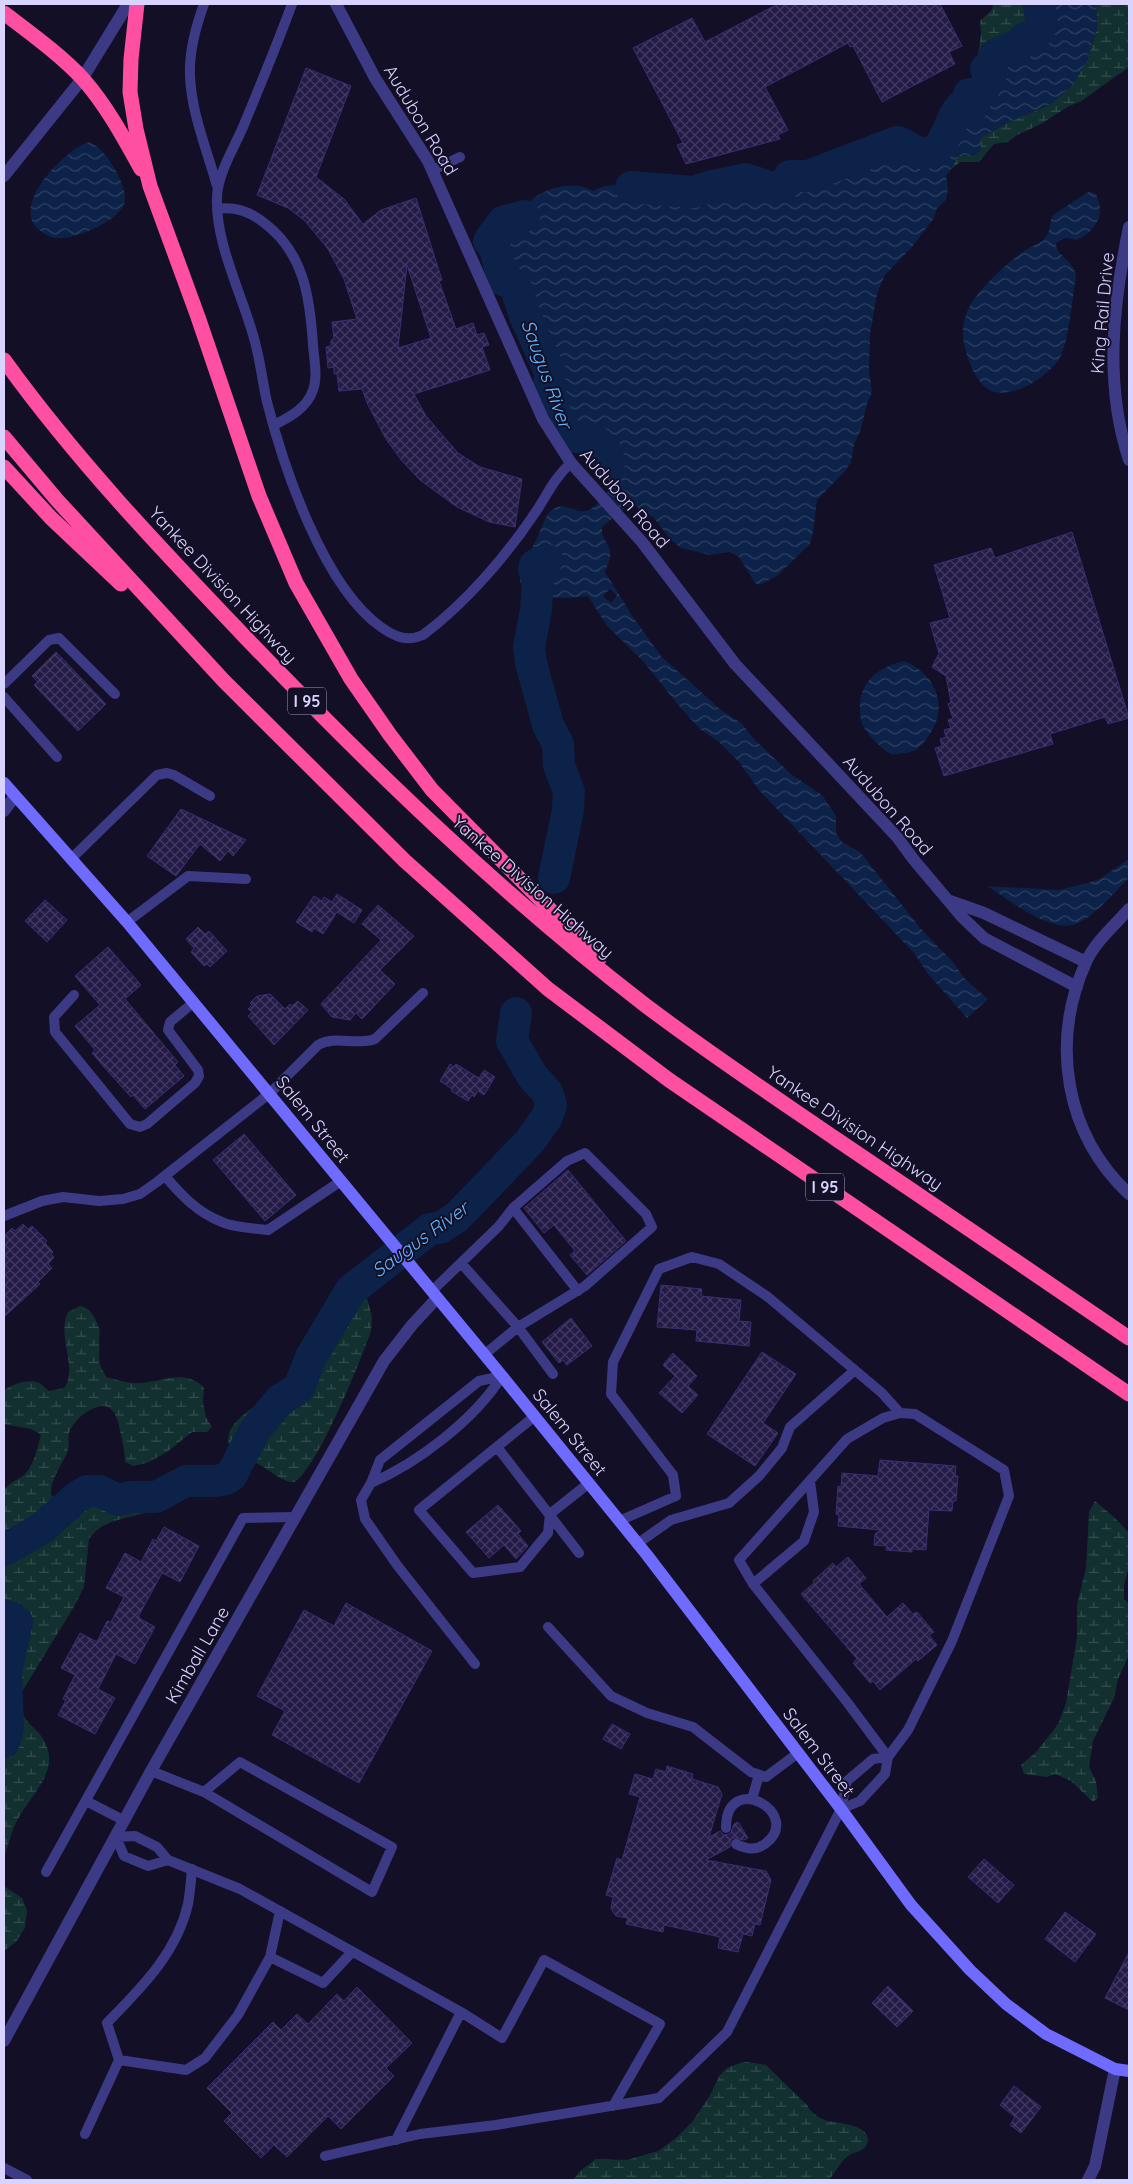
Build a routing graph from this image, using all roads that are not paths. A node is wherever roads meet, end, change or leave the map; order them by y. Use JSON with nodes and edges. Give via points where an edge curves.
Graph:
{"nodes":[{"id":1,"x":128,"y":4,"type":"edge"},
{"id":2,"x":137,"y":4,"type":"edge"},
{"id":3,"x":204,"y":4,"type":"edge"},
{"id":4,"x":292,"y":4,"type":"edge"},
{"id":5,"x":336,"y":4,"type":"edge"},
{"id":6,"x":4,"y":13,"type":"edge"},
{"id":7,"x":82,"y":79,"type":"junction"},
{"id":8,"x":460,"y":156,"type":"dead end"},
{"id":9,"x":433,"y":170,"type":"junction"},
{"id":10,"x":4,"y":176,"type":"edge"},
{"id":11,"x":150,"y":186,"type":"junction"},
{"id":12,"x":218,"y":186,"type":"junction"},
{"id":13,"x":217,"y":209,"type":"junction"},
{"id":14,"x":1129,"y":227,"type":"edge"},
{"id":15,"x":4,"y":360,"type":"edge"},
{"id":16,"x":274,"y":425,"type":"junction"},
{"id":17,"x":4,"y":436,"type":"edge"},
{"id":18,"x":1129,"y":460,"type":"edge"},
{"id":19,"x":571,"y":464,"type":"junction"},
{"id":20,"x":4,"y":467,"type":"edge"},
{"id":21,"x":224,"y":681,"type":"junction"},
{"id":22,"x":4,"y":684,"type":"edge"},
{"id":23,"x":115,"y":694,"type":"dead end"},
{"id":24,"x":4,"y":697,"type":"edge"},
{"id":25,"x":57,"y":757,"type":"dead end"},
{"id":26,"x":4,"y":783,"type":"edge"},
{"id":27,"x":15,"y":796,"type":"junction"},
{"id":28,"x":210,"y":796,"type":"dead end"},
{"id":29,"x":4,"y":811,"type":"edge"},
{"id":30,"x":72,"y":858,"type":"junction"},
{"id":31,"x":246,"y":879,"type":"dead end"},
{"id":32,"x":950,"y":902,"type":"junction"},
{"id":33,"x":1129,"y":909,"type":"edge"},
{"id":34,"x":127,"y":922,"type":"junction"},
{"id":35,"x":1086,"y":962,"type":"junction"},
{"id":36,"x":1077,"y":986,"type":"junction"},
{"id":37,"x":422,"y":993,"type":"dead end"},
{"id":38,"x":74,"y":995,"type":"dead end"},
{"id":39,"x":194,"y":1002,"type":"junction"},
{"id":40,"x":646,"y":1006,"type":"junction"},
{"id":41,"x":270,"y":1093,"type":"junction"},
{"id":42,"x":165,"y":1176,"type":"junction"},
{"id":43,"x":342,"y":1181,"type":"junction"},
{"id":44,"x":1129,"y":1194,"type":"edge"},
{"id":45,"x":513,"y":1208,"type":"junction"},
{"id":46,"x":4,"y":1216,"type":"edge"},
{"id":47,"x":461,"y":1263,"type":"junction"},
{"id":48,"x":578,"y":1291,"type":"junction"},
{"id":49,"x":435,"y":1294,"type":"junction"},
{"id":50,"x":518,"y":1327,"type":"junction"},
{"id":51,"x":1129,"y":1338,"type":"edge"},
{"id":52,"x":485,"y":1354,"type":"junction"},
{"id":53,"x":855,"y":1370,"type":"junction"},
{"id":54,"x":553,"y":1374,"type":"dead end"},
{"id":55,"x":502,"y":1376,"type":"junction"},
{"id":56,"x":1129,"y":1394,"type":"edge"},
{"id":57,"x":900,"y":1413,"type":"junction"},
{"id":58,"x":535,"y":1416,"type":"junction"},
{"id":59,"x":497,"y":1447,"type":"junction"},
{"id":60,"x":810,"y":1481,"type":"junction"},
{"id":61,"x":371,"y":1483,"type":"junction"},
{"id":62,"x":589,"y":1483,"type":"junction"},
{"id":63,"x":550,"y":1514,"type":"junction"},
{"id":64,"x":296,"y":1517,"type":"junction"},
{"id":65,"x":619,"y":1521,"type":"junction"},
{"id":66,"x":638,"y":1544,"type":"junction"},
{"id":67,"x":579,"y":1553,"type":"dead end"},
{"id":68,"x":753,"y":1584,"type":"junction"},
{"id":69,"x":548,"y":1627,"type":"dead end"},
{"id":70,"x":475,"y":1664,"type":"dead end"},
{"id":71,"x":798,"y":1753,"type":"junction"},
{"id":72,"x":888,"y":1757,"type":"junction"},
{"id":73,"x":151,"y":1771,"type":"junction"},
{"id":74,"x":759,"y":1775,"type":"junction"},
{"id":75,"x":204,"y":1792,"type":"junction"},
{"id":76,"x":752,"y":1800,"type":"junction"},
{"id":77,"x":86,"y":1801,"type":"junction"},
{"id":78,"x":841,"y":1809,"type":"junction"},
{"id":79,"x":125,"y":1821,"type":"junction"},
{"id":80,"x":726,"y":1828,"type":"dead end"},
{"id":81,"x":116,"y":1837,"type":"junction"},
{"id":82,"x":736,"y":1844,"type":"dead end"},
{"id":83,"x":168,"y":1860,"type":"junction"},
{"id":84,"x":192,"y":1869,"type":"junction"},
{"id":85,"x":46,"y":1872,"type":"dead end"},
{"id":86,"x":280,"y":1911,"type":"junction"},
{"id":87,"x":352,"y":1952,"type":"junction"},
{"id":88,"x":270,"y":1958,"type":"junction"},
{"id":89,"x":461,"y":2012,"type":"junction"},
{"id":90,"x":4,"y":2041,"type":"edge"},
{"id":91,"x":119,"y":2060,"type":"junction"},
{"id":92,"x":1115,"y":2069,"type":"junction"},
{"id":93,"x":1129,"y":2071,"type":"edge"},
{"id":94,"x":613,"y":2106,"type":"junction"},
{"id":95,"x":86,"y":2134,"type":"dead end"},
{"id":96,"x":396,"y":2140,"type":"junction"},
{"id":97,"x":325,"y":2156,"type":"dead end"},
{"id":98,"x":4,"y":2168,"type":"edge"},
{"id":99,"x":21,"y":2179,"type":"edge"},
{"id":100,"x":1088,"y":2180,"type":"edge"}],
"edges":[{"from":1,"to":7,"type":"street"},
{"from":2,"to":11,"type":"highway","via":[[130,92]]},
{"from":3,"to":12,"type":"lane","via":[[190,59],[190,83]]},
{"from":4,"to":12,"type":"lane"},
{"from":5,"to":9,"type":"street","name":"Audubon Road","via":[[375,78]]},
{"from":6,"to":7,"type":"highway"},
{"from":7,"to":10,"type":"street"},
{"from":7,"to":11,"type":"highway","via":[[104,108]]},
{"from":8,"to":9,"type":"lane"},
{"from":9,"to":19,"type":"street","name":"Audubon Road","via":[[543,419]]},
{"from":11,"to":40,"type":"highway","via":[[259,496],[296,583],[351,679],[432,790]]},
{"from":12,"to":13,"type":"lane"},
{"from":13,"to":16,"type":"lane","via":[[221,237],[254,336]]},
{"from":13,"to":16,"type":"lane","via":[[245,211],[272,228],[293,252],[306,284],[313,336],[313,390],[298,412]]},
{"from":14,"to":18,"type":"street","name":"King Rail Drive","via":[[1112,358],[1115,400]]},
{"from":15,"to":40,"type":"highway","name":"Yankee Division Highway","number":"I 95","via":[[115,498],[313,707],[492,879]]},
{"from":16,"to":19,"type":"lane","via":[[306,516],[328,563],[357,605],[375,623],[404,639],[423,635],[466,597],[503,554],[552,484]]},
{"from":17,"to":21,"type":"highway","number":"I 95","via":[[82,527]]},
{"from":19,"to":32,"type":"street","name":"Audubon Road","via":[[642,542],[735,664],[866,802]]},
{"from":20,"to":21,"type":"highway","via":[[51,518]]},
{"from":21,"to":56,"type":"highway","number":"I 95","via":[[405,861],[548,989],[669,1080]]},
{"from":22,"to":23,"type":"lane","via":[[49,640],[59,638]]},
{"from":24,"to":25,"type":"lane"},
{"from":26,"to":27,"type":"main road","name":"Salem Street"},
{"from":27,"to":29,"type":"street"},
{"from":27,"to":30,"type":"main road","name":"Salem Street"},
{"from":28,"to":30,"type":"lane","via":[[174,775],[157,775]]},
{"from":30,"to":34,"type":"main road","name":"Salem Street"},
{"from":31,"to":34,"type":"lane","via":[[188,876]]},
{"from":32,"to":35,"type":"street","via":[[984,913]]},
{"from":32,"to":36,"type":"street","name":"Audubon Road","via":[[984,938]]},
{"from":33,"to":35,"type":"street","via":[[1099,942]]},
{"from":34,"to":39,"type":"main road","name":"Salem Street"},
{"from":35,"to":36,"type":"street"},
{"from":36,"to":44,"type":"street","via":[[1067,1039],[1073,1101],[1090,1145],[1113,1178]]},
{"from":37,"to":41,"type":"lane","via":[[375,1039],[368,1042],[327,1040]]},
{"from":38,"to":39,"type":"lane","via":[[54,1017],[55,1032],[128,1122],[138,1127],[147,1124],[198,1080],[198,1070],[169,1034],[168,1028],[171,1021]]},
{"from":39,"to":41,"type":"main road","name":"Salem Street"},
{"from":40,"to":51,"type":"highway","name":"Yankee Division Highway","number":"I 95"},
{"from":41,"to":42,"type":"lane"},
{"from":41,"to":43,"type":"main road","name":"Salem Street"},
{"from":42,"to":43,"type":"lane","via":[[184,1198],[223,1223],[268,1230]]},
{"from":42,"to":46,"type":"lane","via":[[140,1194],[123,1199],[57,1198]]},
{"from":43,"to":49,"type":"main road","name":"Salem Street"},
{"from":45,"to":47,"type":"lane"},
{"from":45,"to":48,"type":"lane"},
{"from":45,"to":48,"type":"lane","via":[[567,1161],[585,1153],[646,1214],[652,1227]]},
{"from":47,"to":49,"type":"lane"},
{"from":47,"to":50,"type":"lane"},
{"from":48,"to":50,"type":"lane"},
{"from":49,"to":52,"type":"main road","name":"Salem Street"},
{"from":49,"to":64,"type":"street","name":"Kimball Lane","via":[[384,1361]]},
{"from":50,"to":52,"type":"lane"},
{"from":50,"to":54,"type":"lane"},
{"from":52,"to":55,"type":"main road","name":"Salem Street"},
{"from":53,"to":57,"type":"lane"},
{"from":53,"to":65,"type":"lane","via":[[768,1297],[719,1264],[692,1257],[659,1268],[612,1362],[611,1394],[673,1475],[676,1496]]},
{"from":53,"to":66,"type":"lane","via":[[790,1428],[782,1448],[759,1476],[728,1503],[672,1520]]},
{"from":55,"to":58,"type":"main road","name":"Salem Street"},
{"from":55,"to":61,"type":"lane","via":[[492,1392],[448,1434],[394,1473]]},
{"from":55,"to":61,"type":"lane","via":[[479,1381],[380,1460]]},
{"from":57,"to":60,"type":"lane","via":[[883,1418],[847,1439]]},
{"from":57,"to":72,"type":"lane","via":[[915,1414],[1004,1470],[1009,1496],[952,1641],[908,1730]]},
{"from":58,"to":59,"type":"lane"},
{"from":58,"to":62,"type":"main road","name":"Salem Street"},
{"from":59,"to":63,"type":"lane"},
{"from":59,"to":63,"type":"lane","via":[[418,1510],[473,1573],[520,1567],[548,1533]]},
{"from":60,"to":68,"type":"lane","via":[[814,1512],[804,1540]]},
{"from":60,"to":68,"type":"lane","via":[[739,1560]]},
{"from":61,"to":70,"type":"lane","via":[[360,1500],[365,1519]]},
{"from":62,"to":63,"type":"lane"},
{"from":62,"to":65,"type":"main road","name":"Salem Street"},
{"from":63,"to":67,"type":"lane"},
{"from":64,"to":73,"type":"street","name":"Kimball Lane"},
{"from":64,"to":77,"type":"lane","via":[[243,1518]]},
{"from":65,"to":66,"type":"main road","name":"Salem Street"},
{"from":66,"to":71,"type":"main road","name":"Salem Street"},
{"from":68,"to":72,"type":"lane"},
{"from":69,"to":74,"type":"lane","via":[[611,1696],[647,1713],[692,1727]]},
{"from":71,"to":74,"type":"lane","via":[[766,1777]]},
{"from":71,"to":78,"type":"main road","name":"Salem Street"},
{"from":72,"to":78,"type":"lane","via":[[885,1774],[873,1788],[860,1801]]},
{"from":72,"to":78,"type":"lane","via":[[873,1759],[847,1781]]},
{"from":73,"to":75,"type":"lane"},
{"from":73,"to":79,"type":"street","name":"Kimball Lane"},
{"from":74,"to":76,"type":"lane"},
{"from":75,"to":75,"type":"lane","via":[[240,1762],[392,1847],[372,1892]]},
{"from":76,"to":80,"type":"lane","via":[[734,1805],[726,1818]]},
{"from":76,"to":82,"type":"lane","via":[[765,1804],[771,1810],[773,1835],[761,1847],[745,1849]]},
{"from":77,"to":79,"type":"lane"},
{"from":77,"to":85,"type":"lane"},
{"from":78,"to":92,"type":"main road","name":"Salem Street","via":[[911,1905],[970,1970],[1006,2004],[1046,2034]]},
{"from":78,"to":94,"type":"lane","via":[[727,2032],[659,2098]]},
{"from":79,"to":81,"type":"street","name":"Kimball Lane"},
{"from":81,"to":83,"type":"lane","via":[[135,1836],[157,1847]]},
{"from":81,"to":83,"type":"lane","via":[[124,1856],[148,1866]]},
{"from":81,"to":90,"type":"street","name":"Kimball Lane"},
{"from":83,"to":84,"type":"lane"},
{"from":84,"to":86,"type":"lane","via":[[240,1889]]},
{"from":84,"to":91,"type":"lane","via":[[188,1905],[170,1950],[150,1978],[107,2023]]},
{"from":86,"to":87,"type":"lane"},
{"from":86,"to":88,"type":"lane"},
{"from":87,"to":88,"type":"lane","via":[[323,1983]]},
{"from":87,"to":89,"type":"lane"},
{"from":88,"to":91,"type":"lane","via":[[238,2014],[205,2058],[186,2070]]},
{"from":89,"to":94,"type":"lane","via":[[502,2038],[544,1960],[660,2024]]},
{"from":89,"to":96,"type":"lane"},
{"from":91,"to":95,"type":"lane"},
{"from":92,"to":93,"type":"main road","name":"Salem Street"},
{"from":92,"to":100,"type":"street","via":[[1095,2166]]},
{"from":94,"to":96,"type":"lane"},
{"from":96,"to":97,"type":"lane"},
{"from":98,"to":99,"type":"lane"}]}
